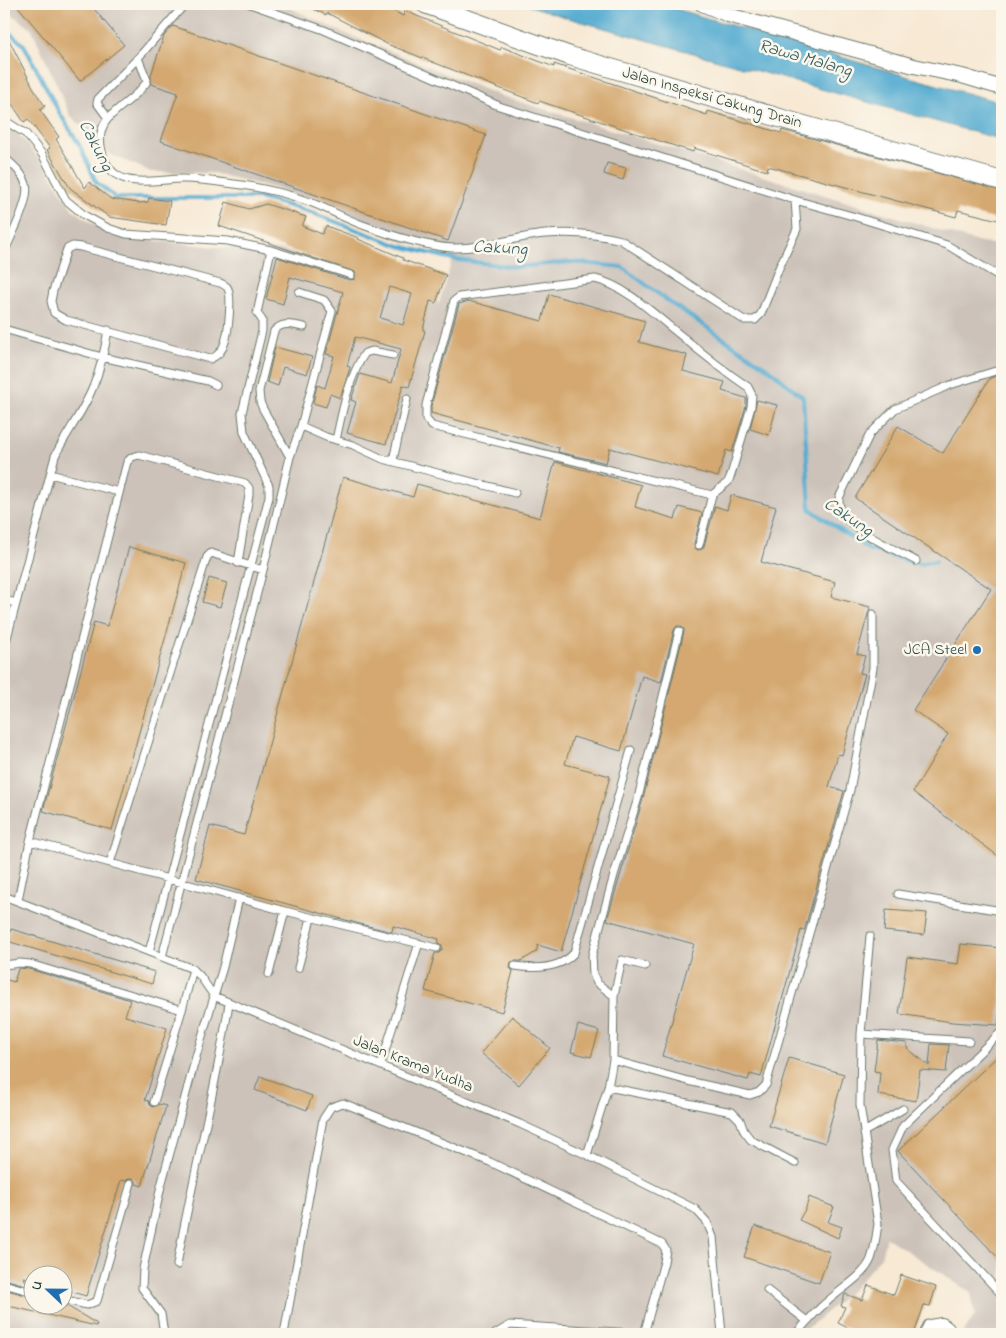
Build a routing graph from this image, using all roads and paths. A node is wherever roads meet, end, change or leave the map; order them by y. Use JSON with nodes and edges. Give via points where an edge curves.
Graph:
{"nodes":[{"id":1,"x":186,"y":4,"type":"edge"},
{"id":2,"x":250,"y":4,"type":"edge"},
{"id":3,"x":425,"y":4,"type":"edge"},
{"id":4,"x":702,"y":4,"type":"edge"},
{"id":5,"x":138,"y":58,"type":"junction"},
{"id":6,"x":1002,"y":88,"type":"edge"},
{"id":7,"x":108,"y":118,"type":"junction"},
{"id":8,"x":4,"y":120,"type":"edge"},
{"id":9,"x":4,"y":157,"type":"edge"},
{"id":10,"x":1002,"y":181,"type":"edge"},
{"id":11,"x":795,"y":200,"type":"junction"},
{"id":12,"x":271,"y":250,"type":"junction"},
{"id":13,"x":4,"y":253,"type":"edge"},
{"id":14,"x":350,"y":275,"type":"dead end"},
{"id":15,"x":1002,"y":278,"type":"edge"},
{"id":16,"x":298,"y":292,"type":"dead end"},
{"id":17,"x":304,"y":327,"type":"dead end"},
{"id":18,"x":4,"y":329,"type":"edge"},
{"id":19,"x":108,"y":330,"type":"junction"},
{"id":20,"x":393,"y":356,"type":"dead end"},
{"id":21,"x":102,"y":357,"type":"junction"},
{"id":22,"x":1002,"y":368,"type":"edge"},
{"id":23,"x":216,"y":385,"type":"dead end"},
{"id":24,"x":407,"y":400,"type":"dead end"},
{"id":25,"x":301,"y":426,"type":"junction"},
{"id":26,"x":336,"y":440,"type":"junction"},
{"id":27,"x":290,"y":457,"type":"junction"},
{"id":28,"x":393,"y":460,"type":"junction"},
{"id":29,"x":50,"y":474,"type":"junction"},
{"id":30,"x":120,"y":492,"type":"junction"},
{"id":31,"x":515,"y":493,"type":"dead end"},
{"id":32,"x":712,"y":495,"type":"junction"},
{"id":33,"x":698,"y":545,"type":"dead end"},
{"id":34,"x":916,"y":561,"type":"dead end"},
{"id":35,"x":238,"y":563,"type":"junction"},
{"id":36,"x":251,"y":566,"type":"junction"},
{"id":37,"x":263,"y":570,"type":"junction"},
{"id":38,"x":4,"y":600,"type":"edge"},
{"id":39,"x":16,"y":603,"type":"junction"},
{"id":40,"x":873,"y":614,"type":"dead end"},
{"id":41,"x":679,"y":631,"type":"dead end"},
{"id":42,"x":4,"y":648,"type":"edge"},
{"id":43,"x":631,"y":750,"type":"dead end"},
{"id":44,"x":30,"y":841,"type":"junction"},
{"id":45,"x":110,"y":863,"type":"junction"},
{"id":46,"x":167,"y":879,"type":"junction"},
{"id":47,"x":180,"y":883,"type":"junction"},
{"id":48,"x":898,"y":894,"type":"dead end"},
{"id":49,"x":4,"y":896,"type":"edge"},
{"id":50,"x":239,"y":898,"type":"junction"},
{"id":51,"x":18,"y":900,"type":"junction"},
{"id":52,"x":285,"y":911,"type":"junction"},
{"id":53,"x":1002,"y":912,"type":"edge"},
{"id":54,"x":311,"y":918,"type":"junction"},
{"id":55,"x":870,"y":936,"type":"dead end"},
{"id":56,"x":419,"y":943,"type":"junction"},
{"id":57,"x":437,"y":948,"type":"dead end"},
{"id":58,"x":149,"y":952,"type":"junction"},
{"id":59,"x":162,"y":957,"type":"junction"},
{"id":60,"x":4,"y":965,"type":"edge"},
{"id":61,"x":515,"y":966,"type":"dead end"},
{"id":62,"x":645,"y":966,"type":"dead end"},
{"id":63,"x":298,"y":968,"type":"dead end"},
{"id":64,"x":193,"y":969,"type":"junction"},
{"id":65,"x":269,"y":974,"type":"dead end"},
{"id":66,"x":214,"y":996,"type":"junction"},
{"id":67,"x":614,"y":996,"type":"junction"},
{"id":68,"x":229,"y":1003,"type":"junction"},
{"id":69,"x":182,"y":1010,"type":"junction"},
{"id":70,"x":1002,"y":1031,"type":"edge"},
{"id":71,"x":861,"y":1034,"type":"junction"},
{"id":72,"x":969,"y":1041,"type":"dead end"},
{"id":73,"x":613,"y":1060,"type":"junction"},
{"id":74,"x":381,"y":1064,"type":"junction"},
{"id":75,"x":608,"y":1087,"type":"junction"},
{"id":76,"x":154,"y":1102,"type":"dead end"},
{"id":77,"x":903,"y":1108,"type":"dead end"},
{"id":78,"x":864,"y":1132,"type":"junction"},
{"id":79,"x":587,"y":1155,"type":"junction"},
{"id":80,"x":795,"y":1163,"type":"dead end"},
{"id":81,"x":131,"y":1183,"type":"dead end"},
{"id":82,"x":177,"y":1265,"type":"dead end"},
{"id":83,"x":4,"y":1284,"type":"edge"},
{"id":84,"x":22,"y":1289,"type":"edge"},
{"id":85,"x":767,"y":1290,"type":"dead end"},
{"id":86,"x":1002,"y":1295,"type":"edge"},
{"id":87,"x":72,"y":1301,"type":"edge"},
{"id":88,"x":807,"y":1321,"type":"junction"},
{"id":89,"x":164,"y":1334,"type":"edge"},
{"id":90,"x":284,"y":1334,"type":"edge"},
{"id":91,"x":495,"y":1334,"type":"edge"},
{"id":92,"x":644,"y":1334,"type":"edge"},
{"id":93,"x":648,"y":1334,"type":"edge"},
{"id":94,"x":722,"y":1334,"type":"edge"},
{"id":95,"x":796,"y":1334,"type":"edge"},
{"id":96,"x":927,"y":1334,"type":"edge"},
{"id":97,"x":950,"y":1334,"type":"edge"}],
"edges":[{"from":1,"to":5,"type":"lane"},
{"from":2,"to":11,"type":"lane","via":[[324,30],[499,106]]},
{"from":3,"to":10,"type":"street","name":"Jalan Inspeksi Cakung Drain","via":[[570,56]]},
{"from":4,"to":6,"type":"street","via":[[728,16]]},
{"from":5,"to":7,"type":"lane","via":[[146,83]]},
{"from":5,"to":7,"type":"lane","via":[[98,99],[97,103]]},
{"from":7,"to":11,"type":"lane","via":[[100,134],[103,156],[113,173],[128,180],[198,179],[246,186],[305,200],[409,240],[450,248],[546,234],[621,240],[744,320],[751,321],[761,314],[797,228]]},
{"from":8,"to":12,"type":"lane","via":[[26,134],[42,154],[66,200],[98,224],[126,234],[220,240]]},
{"from":9,"to":13,"type":"lane","via":[[18,170],[26,185],[22,208]]},
{"from":11,"to":15,"type":"lane","via":[[947,245]]},
{"from":12,"to":14,"type":"lane"},
{"from":12,"to":36,"type":"lane","via":[[258,313],[262,331],[242,413],[244,432],[268,486],[269,496]]},
{"from":16,"to":25,"type":"lane","via":[[324,300],[332,310]]},
{"from":17,"to":27,"type":"lane","via":[[279,325],[274,331],[259,391],[263,409]]},
{"from":18,"to":21,"type":"lane"},
{"from":19,"to":19,"type":"lane","via":[[210,359],[216,357],[226,342],[231,296],[227,287],[220,283],[73,246],[61,264],[51,301],[54,313],[66,320]]},
{"from":19,"to":21,"type":"lane"},
{"from":20,"to":26,"type":"lane","via":[[372,351],[365,353],[360,360]]},
{"from":21,"to":23,"type":"lane"},
{"from":21,"to":29,"type":"lane","via":[[93,387],[55,456]]},
{"from":22,"to":34,"type":"lane","via":[[950,385],[895,409],[870,434],[839,498],[842,514],[852,525]]},
{"from":24,"to":28,"type":"lane"},
{"from":25,"to":26,"type":"lane"},
{"from":25,"to":27,"type":"lane"},
{"from":26,"to":28,"type":"lane"},
{"from":27,"to":37,"type":"lane"},
{"from":28,"to":31,"type":"lane"},
{"from":29,"to":30,"type":"lane"},
{"from":29,"to":39,"type":"lane"},
{"from":30,"to":35,"type":"lane","via":[[127,462],[139,455],[245,483],[249,496]]},
{"from":30,"to":44,"type":"lane"},
{"from":32,"to":32,"type":"lane","via":[[432,426],[426,419],[426,405],[454,301],[459,297],[595,279],[609,283],[642,305],[748,387],[752,394],[748,422],[728,482]]},
{"from":32,"to":33,"type":"lane"},
{"from":35,"to":36,"type":"lane"},
{"from":35,"to":45,"type":"lane","via":[[211,553],[207,557]]},
{"from":36,"to":37,"type":"lane"},
{"from":36,"to":46,"type":"lane"},
{"from":37,"to":47,"type":"lane"},
{"from":38,"to":39,"type":"lane"},
{"from":39,"to":42,"type":"lane"},
{"from":40,"to":73,"type":"lane","via":[[873,668],[850,790],[766,1085],[750,1095],[688,1082]]},
{"from":41,"to":67,"type":"lane","via":[[638,798],[592,955],[597,983]]},
{"from":43,"to":61,"type":"lane","via":[[574,954],[558,965]]},
{"from":44,"to":45,"type":"lane"},
{"from":44,"to":51,"type":"lane"},
{"from":45,"to":46,"type":"lane"},
{"from":46,"to":47,"type":"lane"},
{"from":46,"to":58,"type":"lane"},
{"from":47,"to":50,"type":"lane"},
{"from":47,"to":59,"type":"lane"},
{"from":48,"to":53,"type":"lane"},
{"from":49,"to":51,"type":"lane","name":"Jalan Krama Yudha"},
{"from":50,"to":52,"type":"lane"},
{"from":50,"to":66,"type":"lane"},
{"from":51,"to":58,"type":"lane","name":"Jalan Krama Yudha"},
{"from":52,"to":54,"type":"lane"},
{"from":52,"to":65,"type":"lane"},
{"from":54,"to":56,"type":"lane"},
{"from":54,"to":63,"type":"lane"},
{"from":55,"to":71,"type":"lane"},
{"from":56,"to":57,"type":"lane"},
{"from":56,"to":74,"type":"lane"},
{"from":58,"to":59,"type":"lane","name":"Jalan Krama Yudha"},
{"from":59,"to":64,"type":"lane","name":"Jalan Krama Yudha"},
{"from":60,"to":69,"type":"lane","via":[[30,964]]},
{"from":62,"to":67,"type":"lane","via":[[622,960]]},
{"from":64,"to":66,"type":"lane","name":"Jalan Krama Yudha"},
{"from":64,"to":69,"type":"lane"},
{"from":66,"to":68,"type":"lane","name":"Jalan Krama Yudha"},
{"from":66,"to":89,"type":"lane","via":[[161,1186],[143,1269],[142,1288],[161,1314]]},
{"from":67,"to":73,"type":"lane"},
{"from":68,"to":74,"type":"lane","name":"Jalan Krama Yudha"},
{"from":68,"to":82,"type":"lane"},
{"from":69,"to":76,"type":"lane"},
{"from":70,"to":86,"type":"lane","via":[[903,1126],[892,1150],[896,1181]]},
{"from":71,"to":72,"type":"lane"},
{"from":71,"to":78,"type":"lane","via":[[860,1105]]},
{"from":73,"to":75,"type":"lane"},
{"from":74,"to":79,"type":"lane","name":"Jalan Krama Yudha"},
{"from":75,"to":79,"type":"lane"},
{"from":75,"to":80,"type":"lane","via":[[732,1112],[751,1140]]},
{"from":77,"to":78,"type":"lane"},
{"from":78,"to":88,"type":"lane","via":[[878,1224],[871,1261]]},
{"from":79,"to":94,"type":"lane","name":"Jalan Krama Yudha","via":[[695,1209],[707,1222],[713,1237]]},
{"from":81,"to":87,"type":"lane","via":[[97,1301],[87,1305]]},
{"from":83,"to":84,"type":"lane"},
{"from":85,"to":88,"type":"lane"},
{"from":88,"to":95,"type":"lane"},
{"from":90,"to":92,"type":"lane","via":[[323,1119],[331,1107],[343,1103],[490,1162],[662,1244],[666,1250],[664,1262]]},
{"from":91,"to":92,"type":"lane","via":[[510,1325]]},
{"from":92,"to":93,"type":"lane"},
{"from":96,"to":97,"type":"street","via":[[930,1327],[942,1325]]}]}
